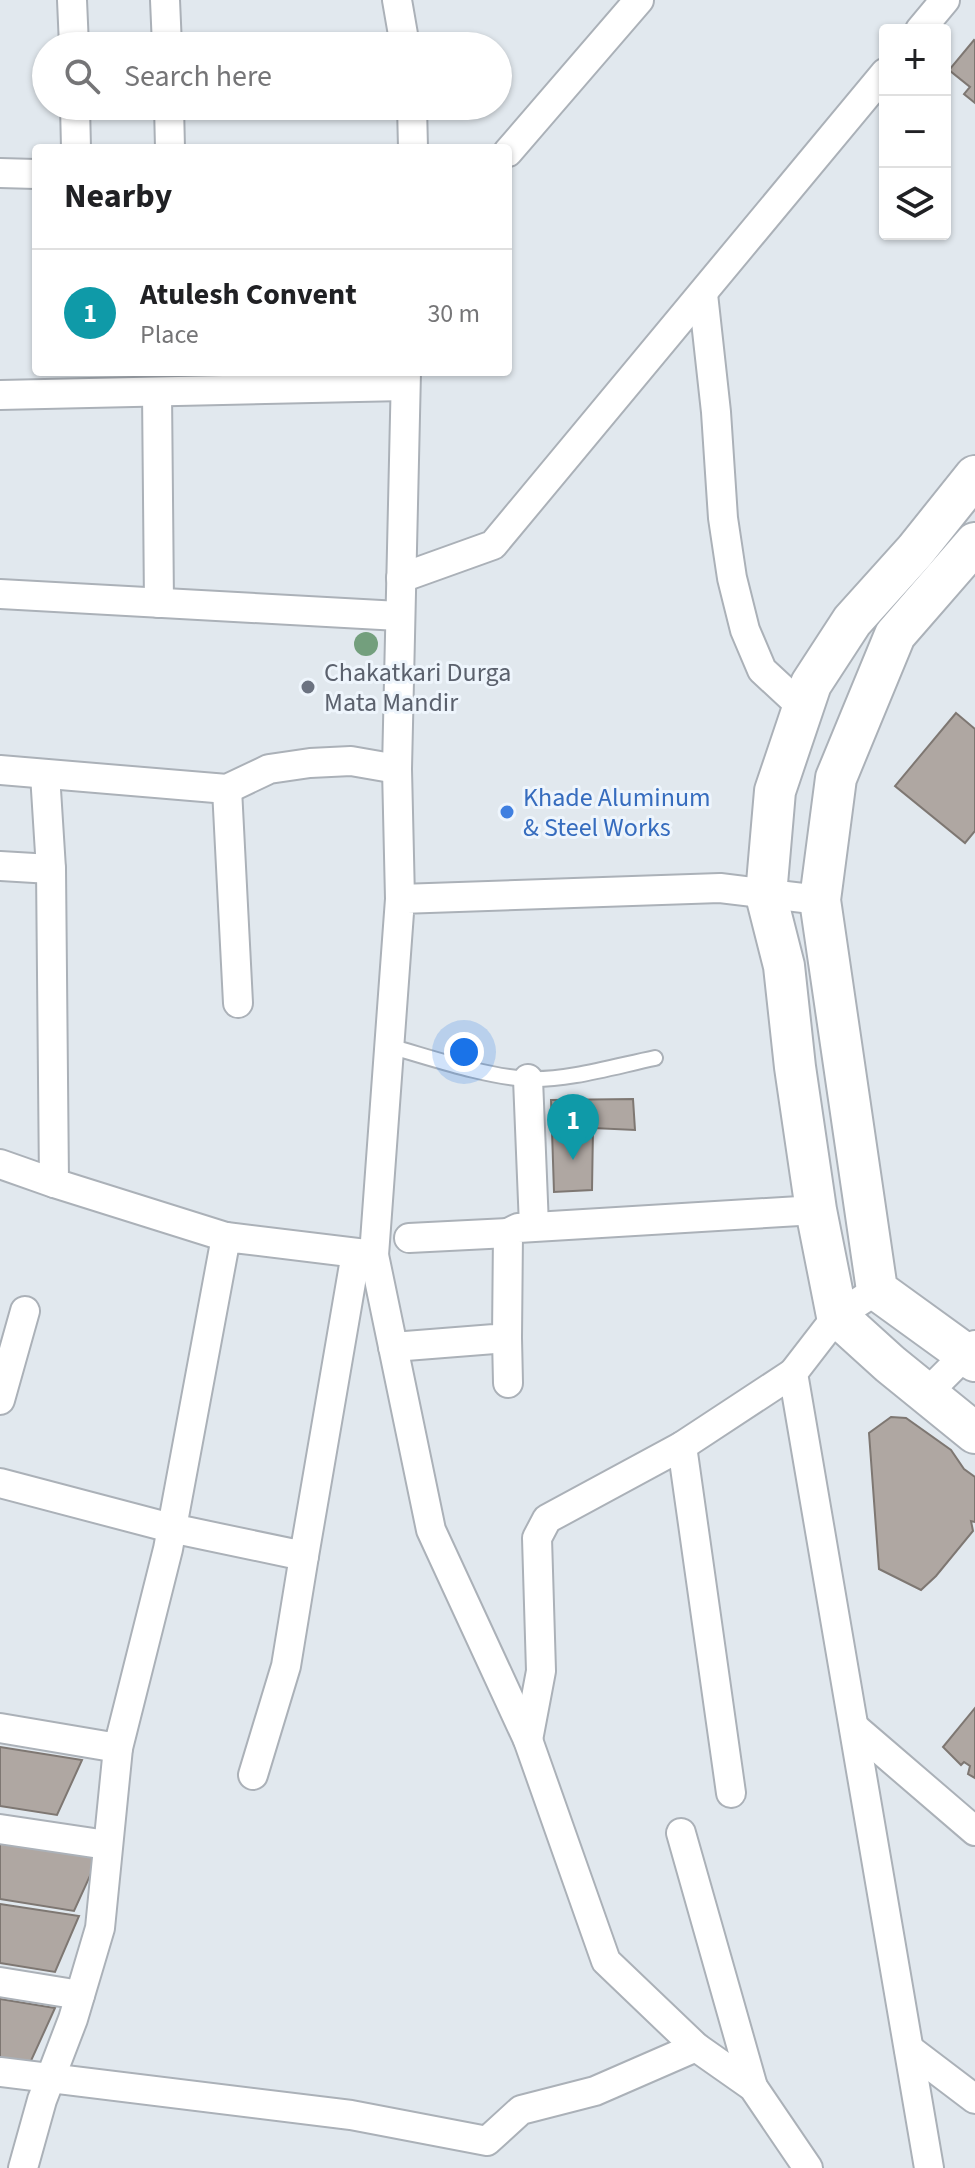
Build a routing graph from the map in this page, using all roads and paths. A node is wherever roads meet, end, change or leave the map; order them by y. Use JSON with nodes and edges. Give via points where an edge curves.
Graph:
{"nodes":[{"id":1,"x":72,"y":0,"type":"edge"},
{"id":2,"x":165,"y":0,"type":"edge"},
{"id":3,"x":397,"y":0,"type":"edge"},
{"id":4,"x":945,"y":0,"type":"edge"},
{"id":5,"x":630,"y":5,"type":"edge"},
{"id":6,"x":925,"y":24,"type":"edge"},
{"id":7,"x":73,"y":32,"type":"edge"},
{"id":8,"x":166,"y":32,"type":"edge"},
{"id":9,"x":403,"y":32,"type":"edge"},
{"id":10,"x":879,"y":80,"type":"edge"},
{"id":11,"x":75,"y":120,"type":"edge"},
{"id":12,"x":169,"y":120,"type":"edge"},
{"id":13,"x":412,"y":120,"type":"edge"},
{"id":14,"x":76,"y":144,"type":"edge"},
{"id":15,"x":170,"y":144,"type":"edge"},
{"id":16,"x":413,"y":144,"type":"edge"},
{"id":17,"x":512,"y":147,"type":"edge"},
{"id":18,"x":0,"y":173,"type":"edge"},
{"id":19,"x":32,"y":174,"type":"edge"},
{"id":20,"x":703,"y":294,"type":"junction"},
{"id":21,"x":406,"y":379,"type":"edge"},
{"id":22,"x":81,"y":383,"type":"edge"},
{"id":23,"x":171,"y":385,"type":"edge"},
{"id":24,"x":0,"y":395,"type":"edge"},
{"id":25,"x":975,"y":476,"type":"edge"},
{"id":26,"x":975,"y":543,"type":"edge"},
{"id":27,"x":401,"y":578,"type":"junction"},
{"id":28,"x":0,"y":594,"type":"edge"},
{"id":29,"x":159,"y":603,"type":"junction"},
{"id":30,"x":399,"y":616,"type":"junction"},
{"id":31,"x":803,"y":708,"type":"junction"},
{"id":32,"x":397,"y":769,"type":"junction"},
{"id":33,"x":0,"y":770,"type":"edge"},
{"id":34,"x":45,"y":774,"type":"junction"},
{"id":35,"x":227,"y":789,"type":"junction"},
{"id":36,"x":0,"y":866,"type":"edge"},
{"id":37,"x":51,"y":869,"type":"junction"},
{"id":38,"x":766,"y":895,"type":"junction"},
{"id":39,"x":400,"y":899,"type":"junction"},
{"id":40,"x":820,"y":900,"type":"junction"},
{"id":41,"x":238,"y":1003,"type":"dead end"},
{"id":42,"x":389,"y":1046,"type":"junction"},
{"id":43,"x":655,"y":1058,"type":"dead end"},
{"id":44,"x":528,"y":1079,"type":"junction"},
{"id":45,"x":0,"y":1164,"type":"edge"},
{"id":46,"x":54,"y":1183,"type":"junction"},
{"id":47,"x":816,"y":1210,"type":"junction"},
{"id":48,"x":521,"y":1230,"type":"junction"},
{"id":49,"x":226,"y":1237,"type":"junction"},
{"id":50,"x":409,"y":1238,"type":"dead end"},
{"id":51,"x":365,"y":1254,"type":"junction"},
{"id":52,"x":877,"y":1290,"type":"junction"},
{"id":53,"x":25,"y":1311,"type":"dead end"},
{"id":54,"x":837,"y":1316,"type":"junction"},
{"id":55,"x":507,"y":1338,"type":"junction"},
{"id":56,"x":393,"y":1347,"type":"junction"},
{"id":57,"x":973,"y":1354,"type":"edge"},
{"id":58,"x":793,"y":1373,"type":"junction"},
{"id":59,"x":508,"y":1383,"type":"dead end"},
{"id":60,"x":926,"y":1394,"type":"junction"},
{"id":61,"x":0,"y":1400,"type":"edge"},
{"id":62,"x":975,"y":1433,"type":"edge"},
{"id":63,"x":682,"y":1446,"type":"junction"},
{"id":64,"x":0,"y":1483,"type":"edge"},
{"id":65,"x":171,"y":1528,"type":"junction"},
{"id":66,"x":304,"y":1556,"type":"junction"},
{"id":67,"x":854,"y":1727,"type":"junction"},
{"id":68,"x":0,"y":1728,"type":"edge"},
{"id":69,"x":528,"y":1740,"type":"junction"},
{"id":70,"x":118,"y":1748,"type":"junction"},
{"id":71,"x":253,"y":1775,"type":"dead end"},
{"id":72,"x":731,"y":1793,"type":"dead end"},
{"id":73,"x":0,"y":1829,"type":"edge"},
{"id":74,"x":975,"y":1831,"type":"edge"},
{"id":75,"x":681,"y":1833,"type":"dead end"},
{"id":76,"x":107,"y":1845,"type":"junction"},
{"id":77,"x":0,"y":1982,"type":"edge"},
{"id":78,"x":80,"y":1995,"type":"junction"},
{"id":79,"x":696,"y":2047,"type":"junction"},
{"id":80,"x":909,"y":2049,"type":"junction"},
{"id":81,"x":0,"y":2072,"type":"edge"},
{"id":82,"x":50,"y":2078,"type":"junction"},
{"id":83,"x":753,"y":2087,"type":"junction"},
{"id":84,"x":975,"y":2099,"type":"edge"},
{"id":85,"x":23,"y":2168,"type":"edge"},
{"id":86,"x":808,"y":2168,"type":"edge"},
{"id":87,"x":929,"y":2168,"type":"edge"}],
"edges":[{"from":1,"to":7,"type":"street"},
{"from":2,"to":8,"type":"street"},
{"from":3,"to":9,"type":"street"},
{"from":4,"to":6,"type":"street"},
{"from":5,"to":17,"type":"street"},
{"from":10,"to":20,"type":"street"},
{"from":11,"to":14,"type":"street"},
{"from":12,"to":15,"type":"street"},
{"from":13,"to":16,"type":"street"},
{"from":18,"to":19,"type":"street"},
{"from":20,"to":27,"type":"street","via":[[493,545]]},
{"from":20,"to":31,"type":"street","via":[[732,578],[762,670]]},
{"from":21,"to":23,"type":"street"},
{"from":21,"to":27,"type":"street"},
{"from":22,"to":23,"type":"street"},
{"from":22,"to":24,"type":"street"},
{"from":23,"to":29,"type":"street"},
{"from":25,"to":31,"type":"main road","via":[[852,621],[811,684]]},
{"from":26,"to":40,"type":"main road","via":[[895,635],[836,778]]},
{"from":27,"to":30,"type":"street"},
{"from":28,"to":29,"type":"street"},
{"from":29,"to":30,"type":"street"},
{"from":30,"to":32,"type":"street"},
{"from":31,"to":38,"type":"main road","via":[[775,791]]},
{"from":32,"to":35,"type":"street","via":[[351,761],[310,763],[269,769]]},
{"from":32,"to":39,"type":"street"},
{"from":33,"to":34,"type":"street"},
{"from":34,"to":35,"type":"street"},
{"from":34,"to":37,"type":"street"},
{"from":35,"to":41,"type":"street"},
{"from":36,"to":37,"type":"street"},
{"from":37,"to":46,"type":"street"},
{"from":38,"to":39,"type":"street","via":[[720,888]]},
{"from":38,"to":40,"type":"street"},
{"from":38,"to":47,"type":"main road","via":[[784,966]]},
{"from":39,"to":42,"type":"street"},
{"from":40,"to":52,"type":"main road"},
{"from":42,"to":44,"type":"lane"},
{"from":42,"to":51,"type":"street"},
{"from":43,"to":44,"type":"lane"},
{"from":44,"to":48,"type":"street"},
{"from":45,"to":46,"type":"street"},
{"from":46,"to":49,"type":"street"},
{"from":47,"to":48,"type":"street"},
{"from":47,"to":54,"type":"main road"},
{"from":48,"to":50,"type":"street"},
{"from":48,"to":55,"type":"street"},
{"from":49,"to":51,"type":"street"},
{"from":49,"to":65,"type":"street"},
{"from":51,"to":56,"type":"street"},
{"from":51,"to":66,"type":"street"},
{"from":52,"to":54,"type":"street"},
{"from":52,"to":57,"type":"main road"},
{"from":53,"to":61,"type":"street"},
{"from":54,"to":58,"type":"street"},
{"from":54,"to":60,"type":"main road"},
{"from":55,"to":56,"type":"street"},
{"from":55,"to":59,"type":"street"},
{"from":56,"to":69,"type":"street","via":[[431,1530]]},
{"from":57,"to":60,"type":"street"},
{"from":58,"to":63,"type":"street"},
{"from":58,"to":67,"type":"street"},
{"from":60,"to":62,"type":"main road"},
{"from":63,"to":69,"type":"street","via":[[547,1519],[537,1538],[541,1671]]},
{"from":63,"to":72,"type":"street"},
{"from":64,"to":65,"type":"street"},
{"from":65,"to":66,"type":"street"},
{"from":65,"to":70,"type":"street"},
{"from":66,"to":71,"type":"street","via":[[286,1666]]},
{"from":67,"to":74,"type":"street"},
{"from":67,"to":80,"type":"street"},
{"from":68,"to":70,"type":"street"},
{"from":69,"to":79,"type":"street","via":[[606,1961]]},
{"from":70,"to":76,"type":"street"},
{"from":73,"to":76,"type":"street"},
{"from":75,"to":83,"type":"street"},
{"from":76,"to":78,"type":"street","via":[[100,1928]]},
{"from":77,"to":78,"type":"street"},
{"from":78,"to":82,"type":"street"},
{"from":79,"to":82,"type":"street","via":[[595,2091],[521,2110],[487,2141],[351,2115]]},
{"from":79,"to":83,"type":"street"},
{"from":80,"to":84,"type":"street"},
{"from":80,"to":87,"type":"street"},
{"from":81,"to":82,"type":"street"},
{"from":82,"to":85,"type":"street"},
{"from":83,"to":86,"type":"street"}]}
